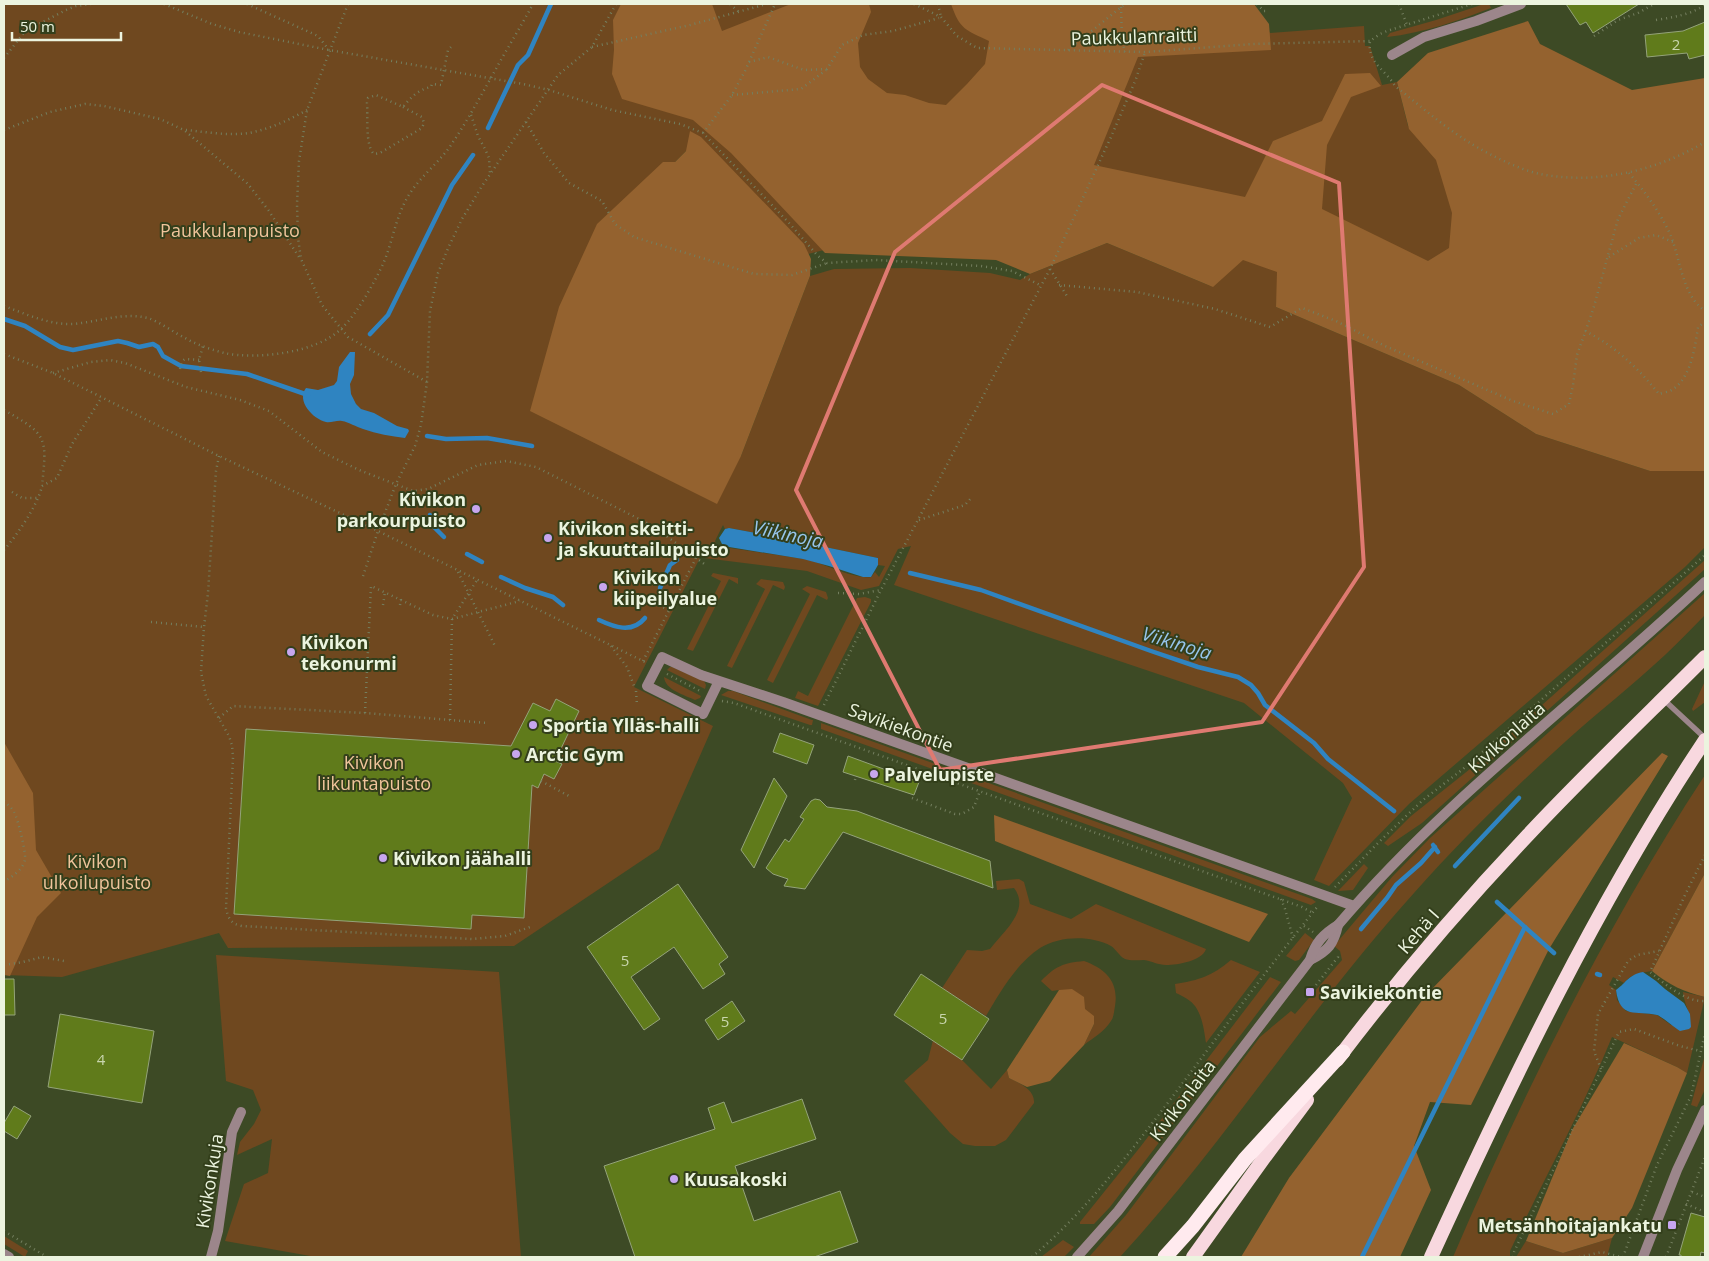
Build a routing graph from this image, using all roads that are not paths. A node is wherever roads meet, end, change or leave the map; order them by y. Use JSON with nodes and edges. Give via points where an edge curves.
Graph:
{"nodes":[{"id":1,"x":1521,"y":4,"type":"edge"},
{"id":2,"x":1392,"y":55,"type":"dead end"},
{"id":3,"x":1705,"y":582,"type":"edge"},
{"id":4,"x":1705,"y":657,"type":"edge"},
{"id":5,"x":719,"y":681,"type":"junction"},
{"id":6,"x":1663,"y":699,"type":"junction"},
{"id":7,"x":1705,"y":739,"type":"edge"},
{"id":8,"x":1354,"y":906,"type":"junction"},
{"id":9,"x":1343,"y":1052,"type":"junction"},
{"id":10,"x":1705,"y":1110,"type":"edge"},
{"id":11,"x":242,"y":1112,"type":"dead end"},
{"id":12,"x":4,"y":1254,"type":"edge"},
{"id":13,"x":10,"y":1257,"type":"edge"},
{"id":14,"x":211,"y":1257,"type":"edge"},
{"id":15,"x":1077,"y":1257,"type":"edge"},
{"id":16,"x":1165,"y":1257,"type":"edge"},
{"id":17,"x":1194,"y":1257,"type":"edge"},
{"id":18,"x":1431,"y":1257,"type":"edge"},
{"id":19,"x":1643,"y":1257,"type":"edge"}],
"edges":[{"from":1,"to":2,"type":"street","via":[[1424,37]]},
{"from":3,"to":8,"type":"street","name":"Kivikonlaita","via":[[1423,834]]},
{"from":4,"to":6,"type":"highway","name":"Kehä I"},
{"from":5,"to":5,"type":"street","name":"Savikiekontie","via":[[662,657],[647,686],[703,714]]},
{"from":5,"to":8,"type":"street","name":"Savikiekontie"},
{"from":6,"to":7,"type":"lane"},
{"from":6,"to":9,"type":"highway","name":"Kehä I","via":[[1521,842],[1404,975]]},
{"from":7,"to":18,"type":"highway","via":[[1628,864],[1546,1018]]},
{"from":8,"to":15,"type":"street","name":"Kivikonlaita","via":[[1314,946],[1310,960],[1124,1204]]},
{"from":9,"to":16,"type":"highway","via":[[1245,1159]]},
{"from":9,"to":17,"type":"highway","name":"Kehä I"},
{"from":10,"to":19,"type":"street"},
{"from":11,"to":14,"type":"street","name":"Kivikonkuja","via":[[232,1132],[218,1231]]},
{"from":12,"to":13,"type":"street"}]}
